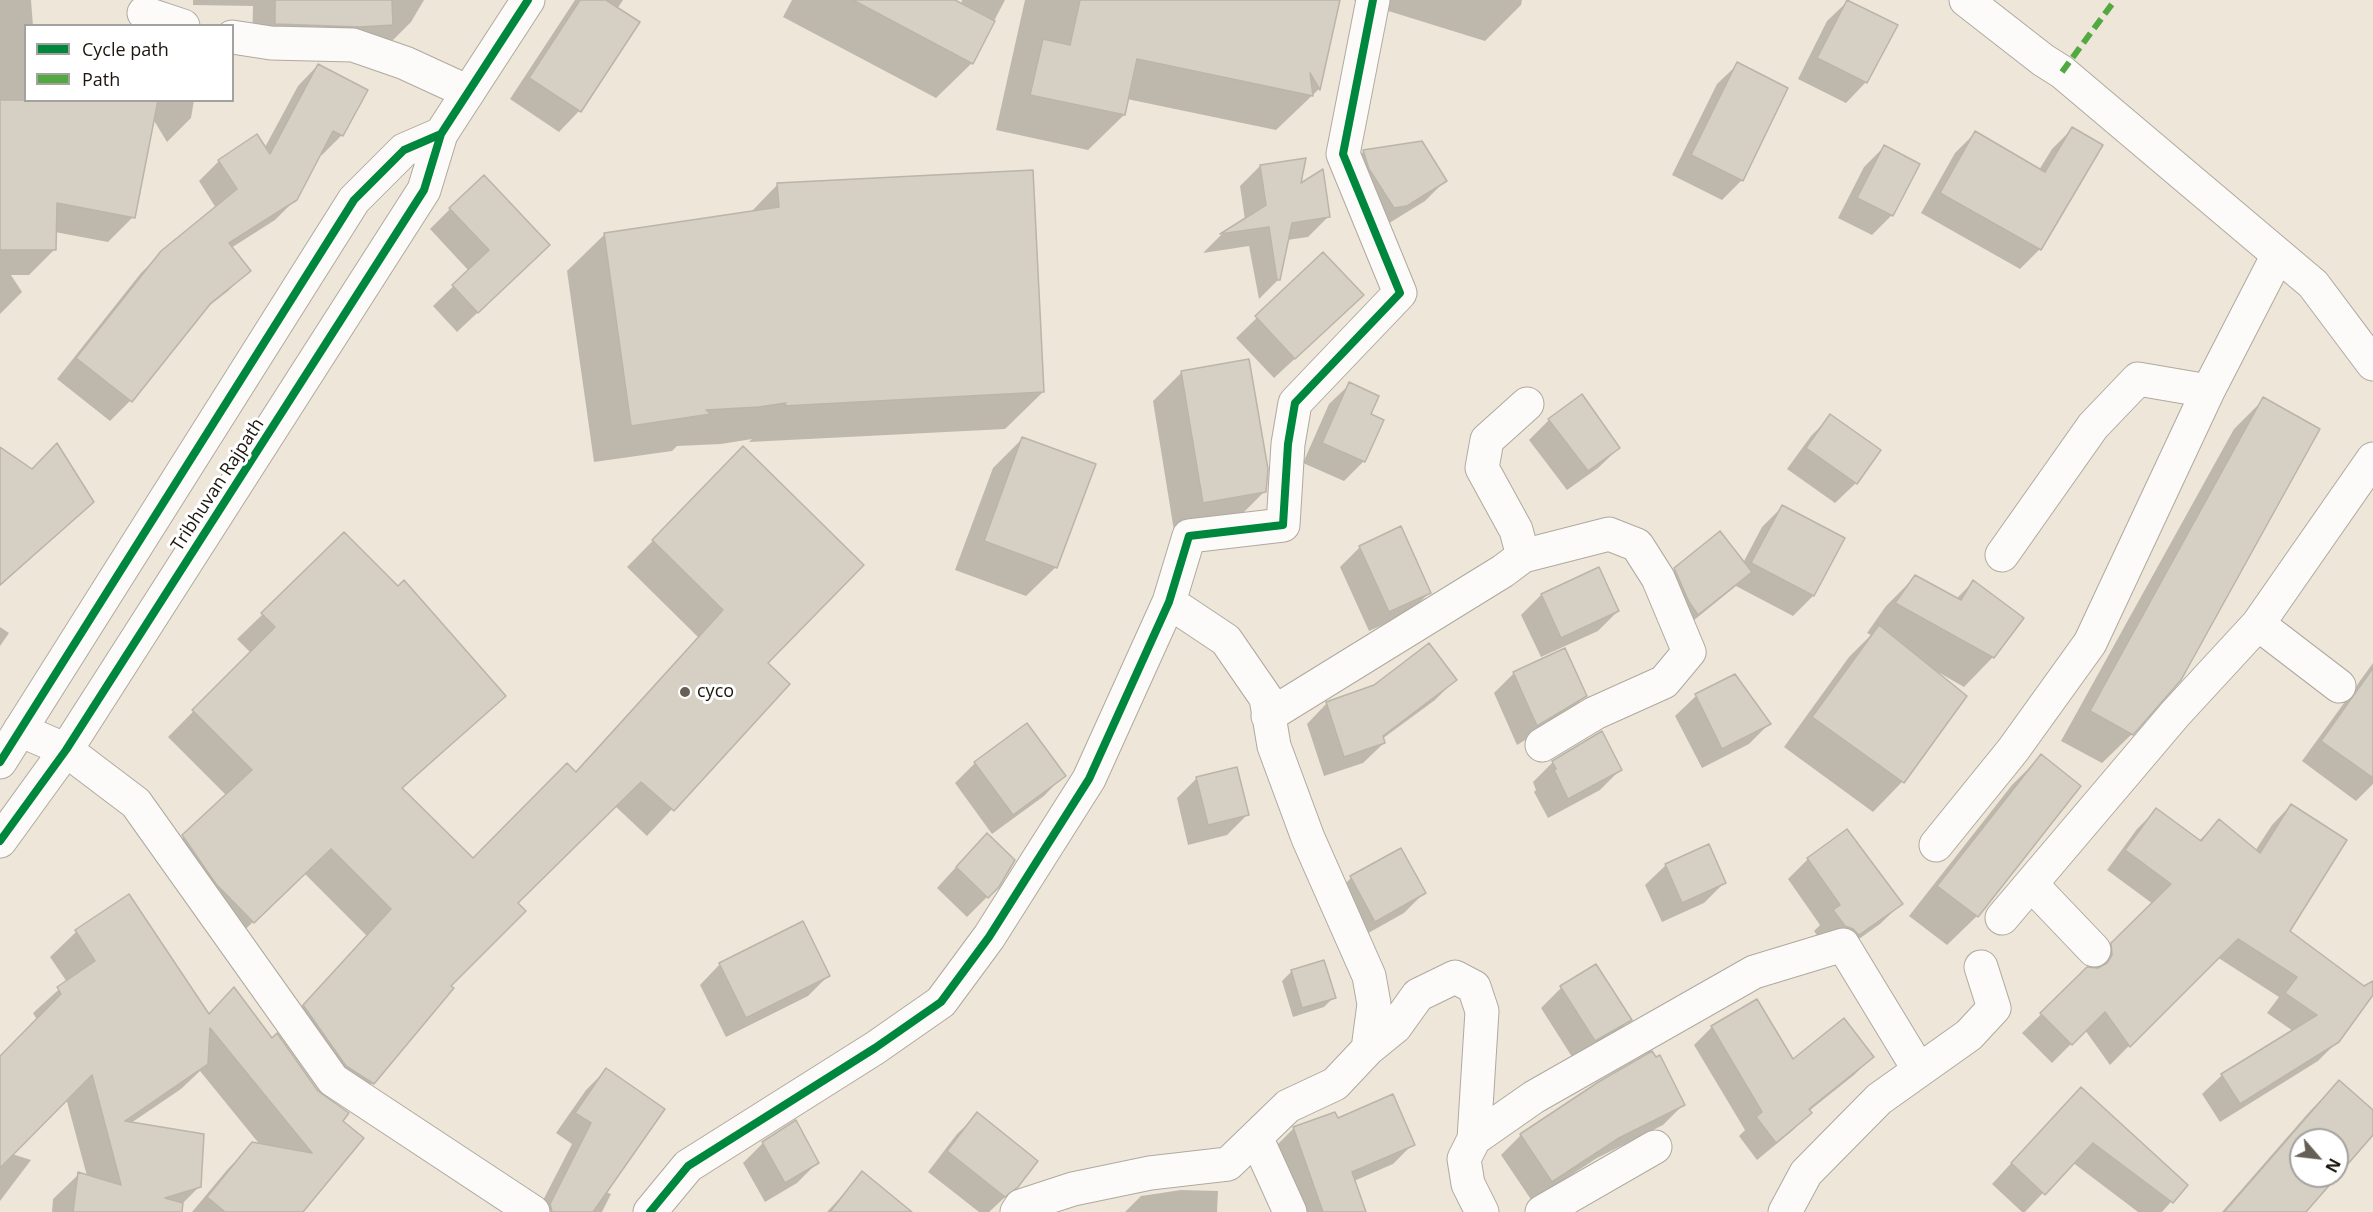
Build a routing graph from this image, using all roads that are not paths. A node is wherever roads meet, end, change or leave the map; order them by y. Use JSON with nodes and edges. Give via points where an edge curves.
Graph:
{"nodes":[{"id":1,"x":528,"y":0,"type":"edge"},
{"id":2,"x":1373,"y":0,"type":"edge"},
{"id":3,"x":1966,"y":0,"type":"edge"},
{"id":4,"x":144,"y":13,"type":"dead end"},
{"id":5,"x":177,"y":24,"type":"edge"},
{"id":6,"x":234,"y":37,"type":"edge"},
{"id":7,"x":468,"y":92,"type":"junction"},
{"id":8,"x":441,"y":134,"type":"junction"},
{"id":9,"x":2278,"y":255,"type":"junction"},
{"id":10,"x":2373,"y":364,"type":"edge"},
{"id":11,"x":2208,"y":391,"type":"junction"},
{"id":12,"x":1527,"y":404,"type":"dead end"},
{"id":13,"x":2373,"y":459,"type":"edge"},
{"id":14,"x":2002,"y":555,"type":"dead end"},
{"id":15,"x":1523,"y":556,"type":"junction"},
{"id":16,"x":1168,"y":602,"type":"junction"},
{"id":17,"x":2258,"y":624,"type":"junction"},
{"id":18,"x":2338,"y":686,"type":"dead end"},
{"id":19,"x":1268,"y":716,"type":"junction"},
{"id":20,"x":20,"y":730,"type":"junction"},
{"id":21,"x":1542,"y":745,"type":"dead end"},
{"id":22,"x":66,"y":750,"type":"junction"},
{"id":23,"x":0,"y":762,"type":"edge"},
{"id":24,"x":0,"y":841,"type":"edge"},
{"id":25,"x":1936,"y":845,"type":"dead end"},
{"id":26,"x":2031,"y":884,"type":"junction"},
{"id":27,"x":2002,"y":918,"type":"dead end"},
{"id":28,"x":2094,"y":950,"type":"dead end"},
{"id":29,"x":1981,"y":967,"type":"dead end"},
{"id":30,"x":1368,"y":1049,"type":"junction"},
{"id":31,"x":1919,"y":1070,"type":"junction"},
{"id":32,"x":1256,"y":1137,"type":"junction"},
{"id":33,"x":1474,"y":1139,"type":"junction"},
{"id":34,"x":1655,"y":1147,"type":"dead end"},
{"id":35,"x":533,"y":1212,"type":"edge"},
{"id":36,"x":650,"y":1212,"type":"edge"},
{"id":37,"x":1017,"y":1212,"type":"edge"},
{"id":38,"x":1290,"y":1212,"type":"edge"},
{"id":39,"x":1482,"y":1212,"type":"edge"},
{"id":40,"x":1542,"y":1212,"type":"edge"},
{"id":41,"x":1785,"y":1212,"type":"edge"}],
"edges":[{"from":1,"to":7,"type":"main road","name":"Tribhuvan Rajpath"},
{"from":2,"to":16,"type":"main road","via":[[1343,154],[1400,293],[1295,403],[1282,525],[1189,536]]},
{"from":3,"to":9,"type":"main road","via":[[2062,72]]},
{"from":4,"to":5,"type":"main road"},
{"from":6,"to":7,"type":"main road","via":[[271,44],[353,45],[405,63]]},
{"from":7,"to":8,"type":"main road","name":"Tribhuvan Rajpath"},
{"from":8,"to":20,"type":"main road","name":"Tribhuvan Rajpath","via":[[404,150],[354,200]]},
{"from":8,"to":22,"type":"main road","name":"Tribhuvan Rajpath","via":[[424,190]]},
{"from":9,"to":10,"type":"main road","via":[[2313,284]]},
{"from":9,"to":11,"type":"main road"},
{"from":11,"to":14,"type":"main road","via":[[2138,379],[2093,426]]},
{"from":11,"to":25,"type":"main road","via":[[2090,643],[2013,750]]},
{"from":12,"to":15,"type":"main road","via":[[1487,440],[1482,468],[1516,530]]},
{"from":13,"to":17,"type":"main road"},
{"from":15,"to":19,"type":"main road"},
{"from":15,"to":21,"type":"main road","via":[[1609,534],[1637,545],[1658,578],[1689,652],[1664,681]]},
{"from":16,"to":19,"type":"main road","via":[[1226,640],[1266,698]]},
{"from":16,"to":36,"type":"main road","via":[[1089,780],[989,937],[941,1002],[688,1166]]},
{"from":17,"to":18,"type":"main road"},
{"from":17,"to":26,"type":"main road","via":[[2175,714]]},
{"from":19,"to":30,"type":"main road","via":[[1274,746],[1308,838],[1369,976],[1374,1004]]},
{"from":20,"to":22,"type":"main road"},
{"from":20,"to":23,"type":"main road","name":"Tribhuvan Rajpath"},
{"from":22,"to":24,"type":"main road","name":"Tribhuvan Rajpath"},
{"from":22,"to":35,"type":"main road","via":[[136,803],[333,1080]]},
{"from":26,"to":27,"type":"main road"},
{"from":26,"to":28,"type":"main road"},
{"from":29,"to":31,"type":"main road","via":[[1994,1008],[1969,1035]]},
{"from":30,"to":32,"type":"main road","via":[[1335,1084],[1288,1106]]},
{"from":30,"to":33,"type":"main road","via":[[1395,1027],[1418,995],[1455,977],[1474,987],[1482,1011]]},
{"from":31,"to":33,"type":"main road","via":[[1843,945],[1754,972],[1534,1097]]},
{"from":31,"to":41,"type":"main road","via":[[1879,1099],[1806,1173]]},
{"from":32,"to":37,"type":"main road","via":[[1228,1164],[1150,1173],[1073,1189],[1021,1206]]},
{"from":32,"to":38,"type":"main road"},
{"from":33,"to":39,"type":"main road","via":[[1464,1158],[1468,1184]]},
{"from":34,"to":40,"type":"main road"}]}
